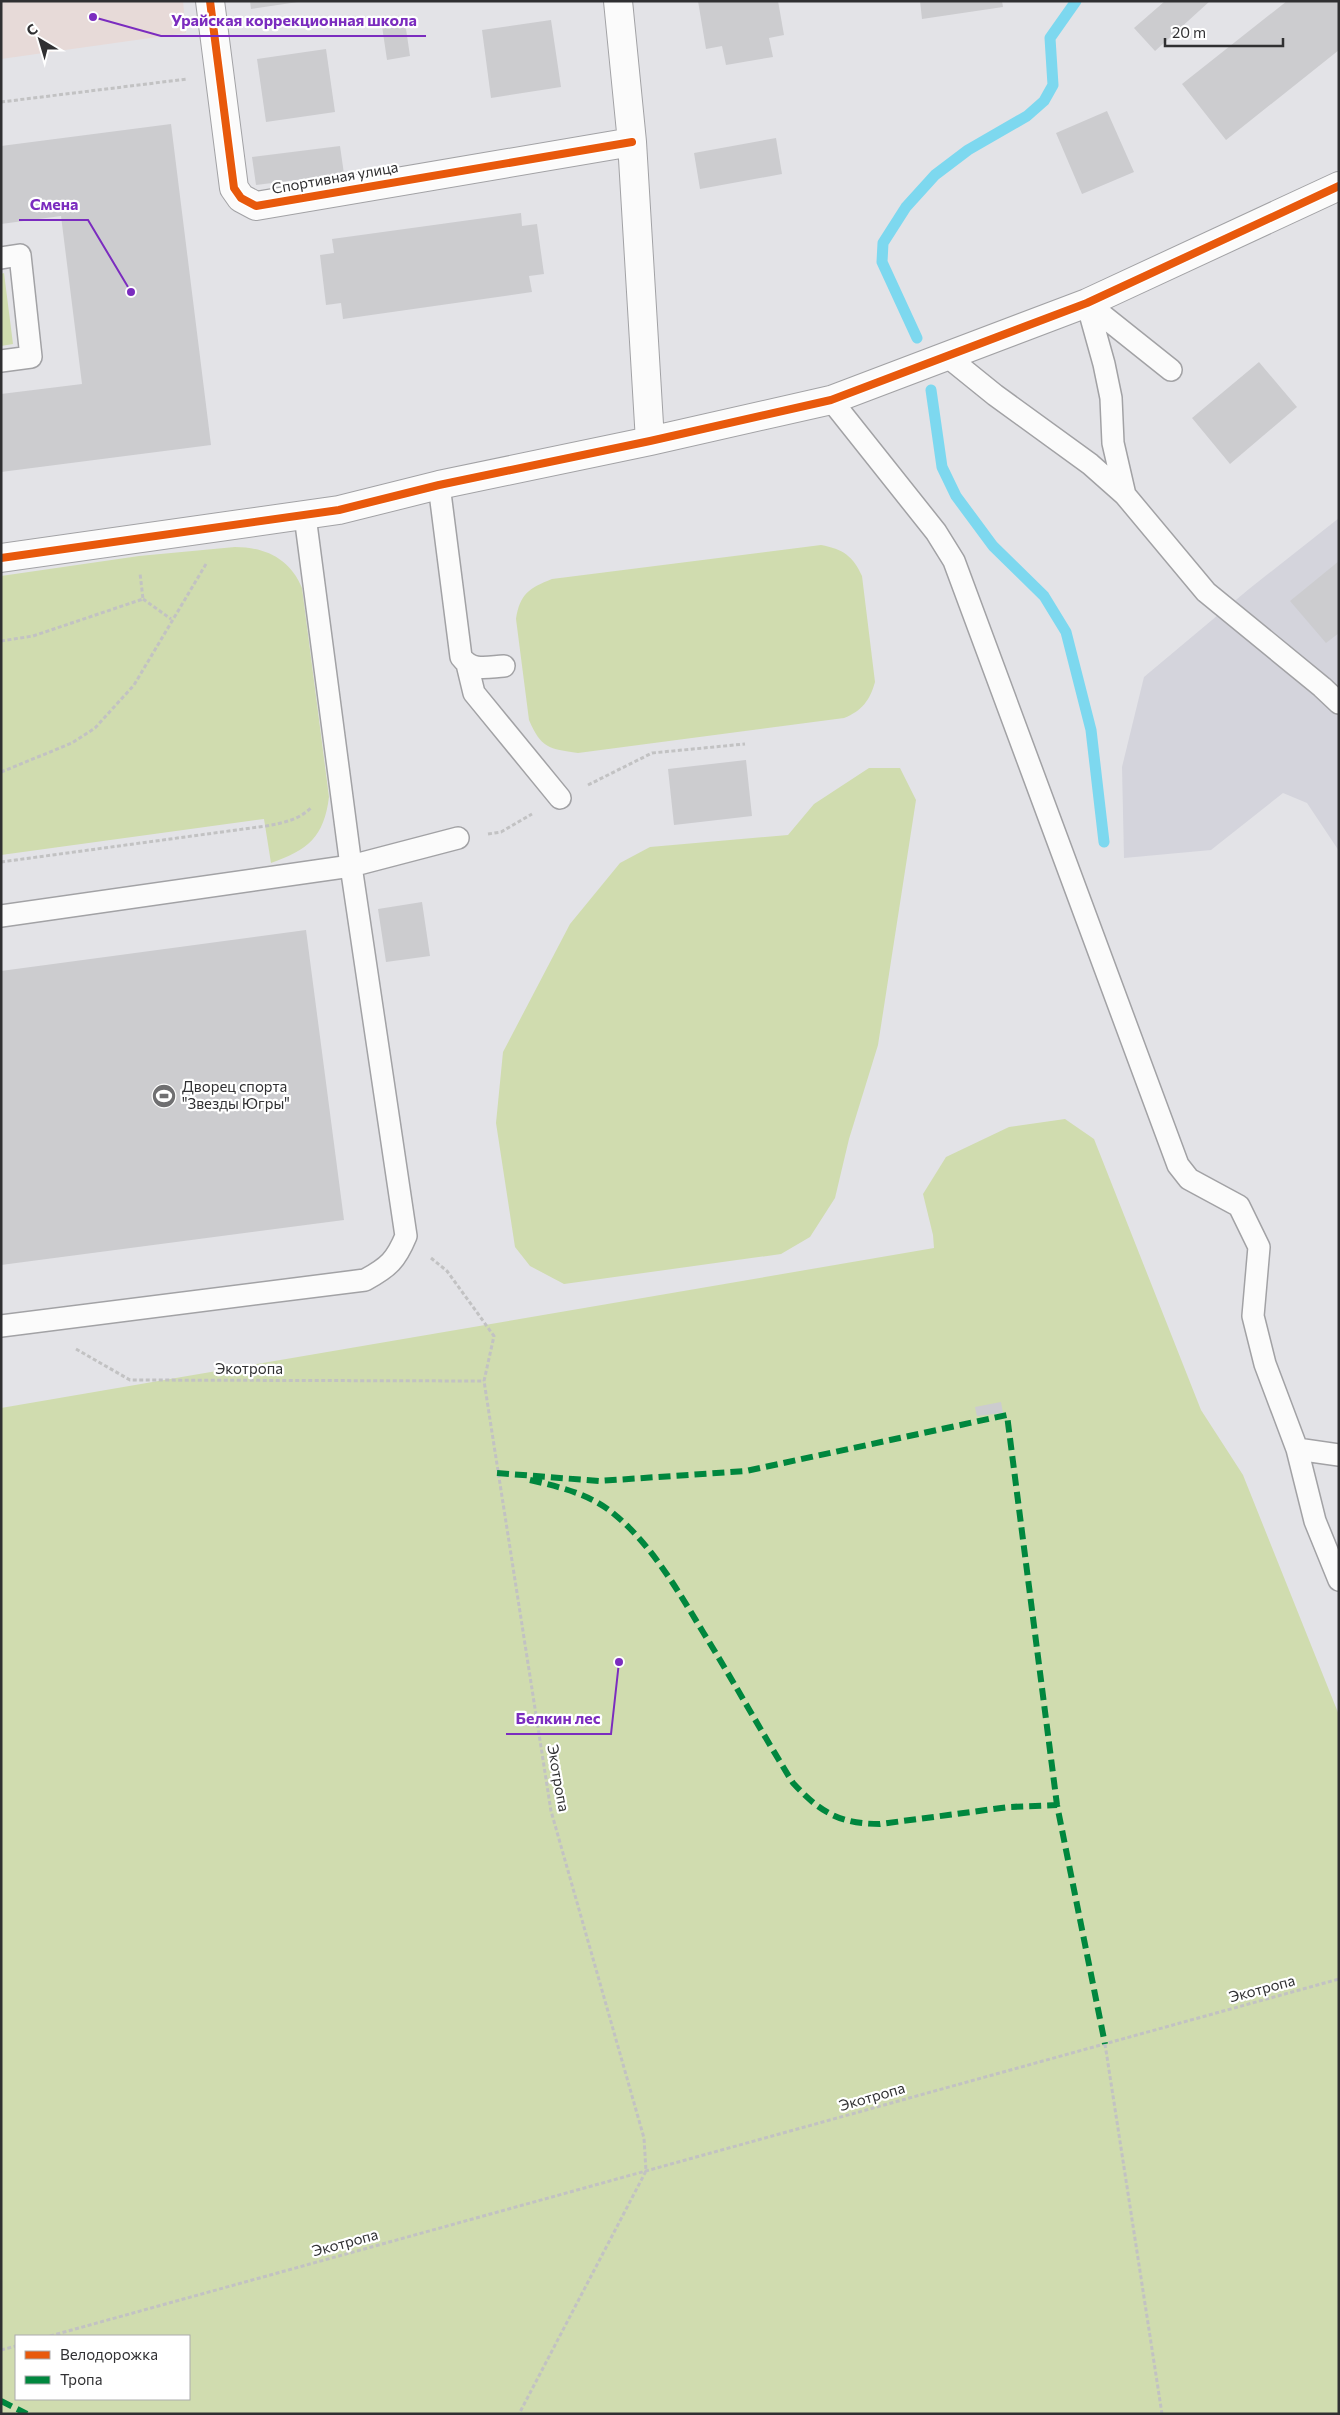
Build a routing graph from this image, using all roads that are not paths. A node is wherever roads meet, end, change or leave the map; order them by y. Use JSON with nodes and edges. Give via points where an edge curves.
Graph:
{"nodes":[{"id":1,"x":210,"y":1,"type":"edge"},
{"id":2,"x":618,"y":1,"type":"edge"},
{"id":3,"x":632,"y":142,"type":"junction"},
{"id":4,"x":1339,"y":186,"type":"edge"},
{"id":5,"x":1,"y":258,"type":"edge"},
{"id":6,"x":1087,"y":303,"type":"junction"},
{"id":7,"x":948,"y":357,"type":"junction"},
{"id":8,"x":1,"y":361,"type":"edge"},
{"id":9,"x":1171,"y":370,"type":"dead end"},
{"id":10,"x":831,"y":400,"type":"junction"},
{"id":11,"x":650,"y":441,"type":"junction"},
{"id":12,"x":439,"y":485,"type":"junction"},
{"id":13,"x":1125,"y":494,"type":"junction"},
{"id":14,"x":305,"y":516,"type":"junction"},
{"id":15,"x":1,"y":558,"type":"edge"},
{"id":16,"x":466,"y":664,"type":"junction"},
{"id":17,"x":504,"y":666,"type":"dead end"},
{"id":18,"x":1339,"y":703,"type":"edge"},
{"id":19,"x":560,"y":798,"type":"road end"},
{"id":20,"x":458,"y":838,"type":"road end"},
{"id":21,"x":350,"y":866,"type":"junction"},
{"id":22,"x":1,"y":916,"type":"edge"},
{"id":23,"x":1,"y":1326,"type":"edge"},
{"id":24,"x":1297,"y":1449,"type":"junction"},
{"id":25,"x":1339,"y":1455,"type":"edge"},
{"id":26,"x":1339,"y":1580,"type":"edge"}],
"edges":[{"from":1,"to":3,"type":"street","name":"Спортивная улица","via":[[234,188],[241,198],[256,206]]},
{"from":2,"to":3,"type":"street"},
{"from":3,"to":11,"type":"street"},
{"from":4,"to":6,"type":"street"},
{"from":5,"to":8,"type":"lane","via":[[20,255],[31,356]]},
{"from":6,"to":7,"type":"street"},
{"from":6,"to":9,"type":"lane"},
{"from":6,"to":13,"type":"lane","via":[[1111,398],[1113,443]]},
{"from":7,"to":10,"type":"street"},
{"from":7,"to":13,"type":"lane"},
{"from":10,"to":11,"type":"street"},
{"from":10,"to":24,"type":"lane","via":[[936,532],[954,561],[1178,1165],[1189,1179],[1239,1206],[1259,1248],[1253,1316],[1265,1364]]},
{"from":11,"to":12,"type":"street"},
{"from":12,"to":14,"type":"street"},
{"from":12,"to":16,"type":"lane","via":[[461,656]]},
{"from":13,"to":18,"type":"lane","via":[[1206,592]]},
{"from":14,"to":15,"type":"street"},
{"from":14,"to":21,"type":"lane"},
{"from":16,"to":17,"type":"lane","via":[[475,668]]},
{"from":16,"to":19,"type":"lane","via":[[474,693]]},
{"from":20,"to":21,"type":"lane"},
{"from":21,"to":22,"type":"lane"},
{"from":21,"to":23,"type":"lane","via":[[406,1236],[398,1256],[384,1270],[365,1280]]},
{"from":24,"to":25,"type":"lane"},
{"from":24,"to":26,"type":"lane","via":[[1315,1521]]}]}
